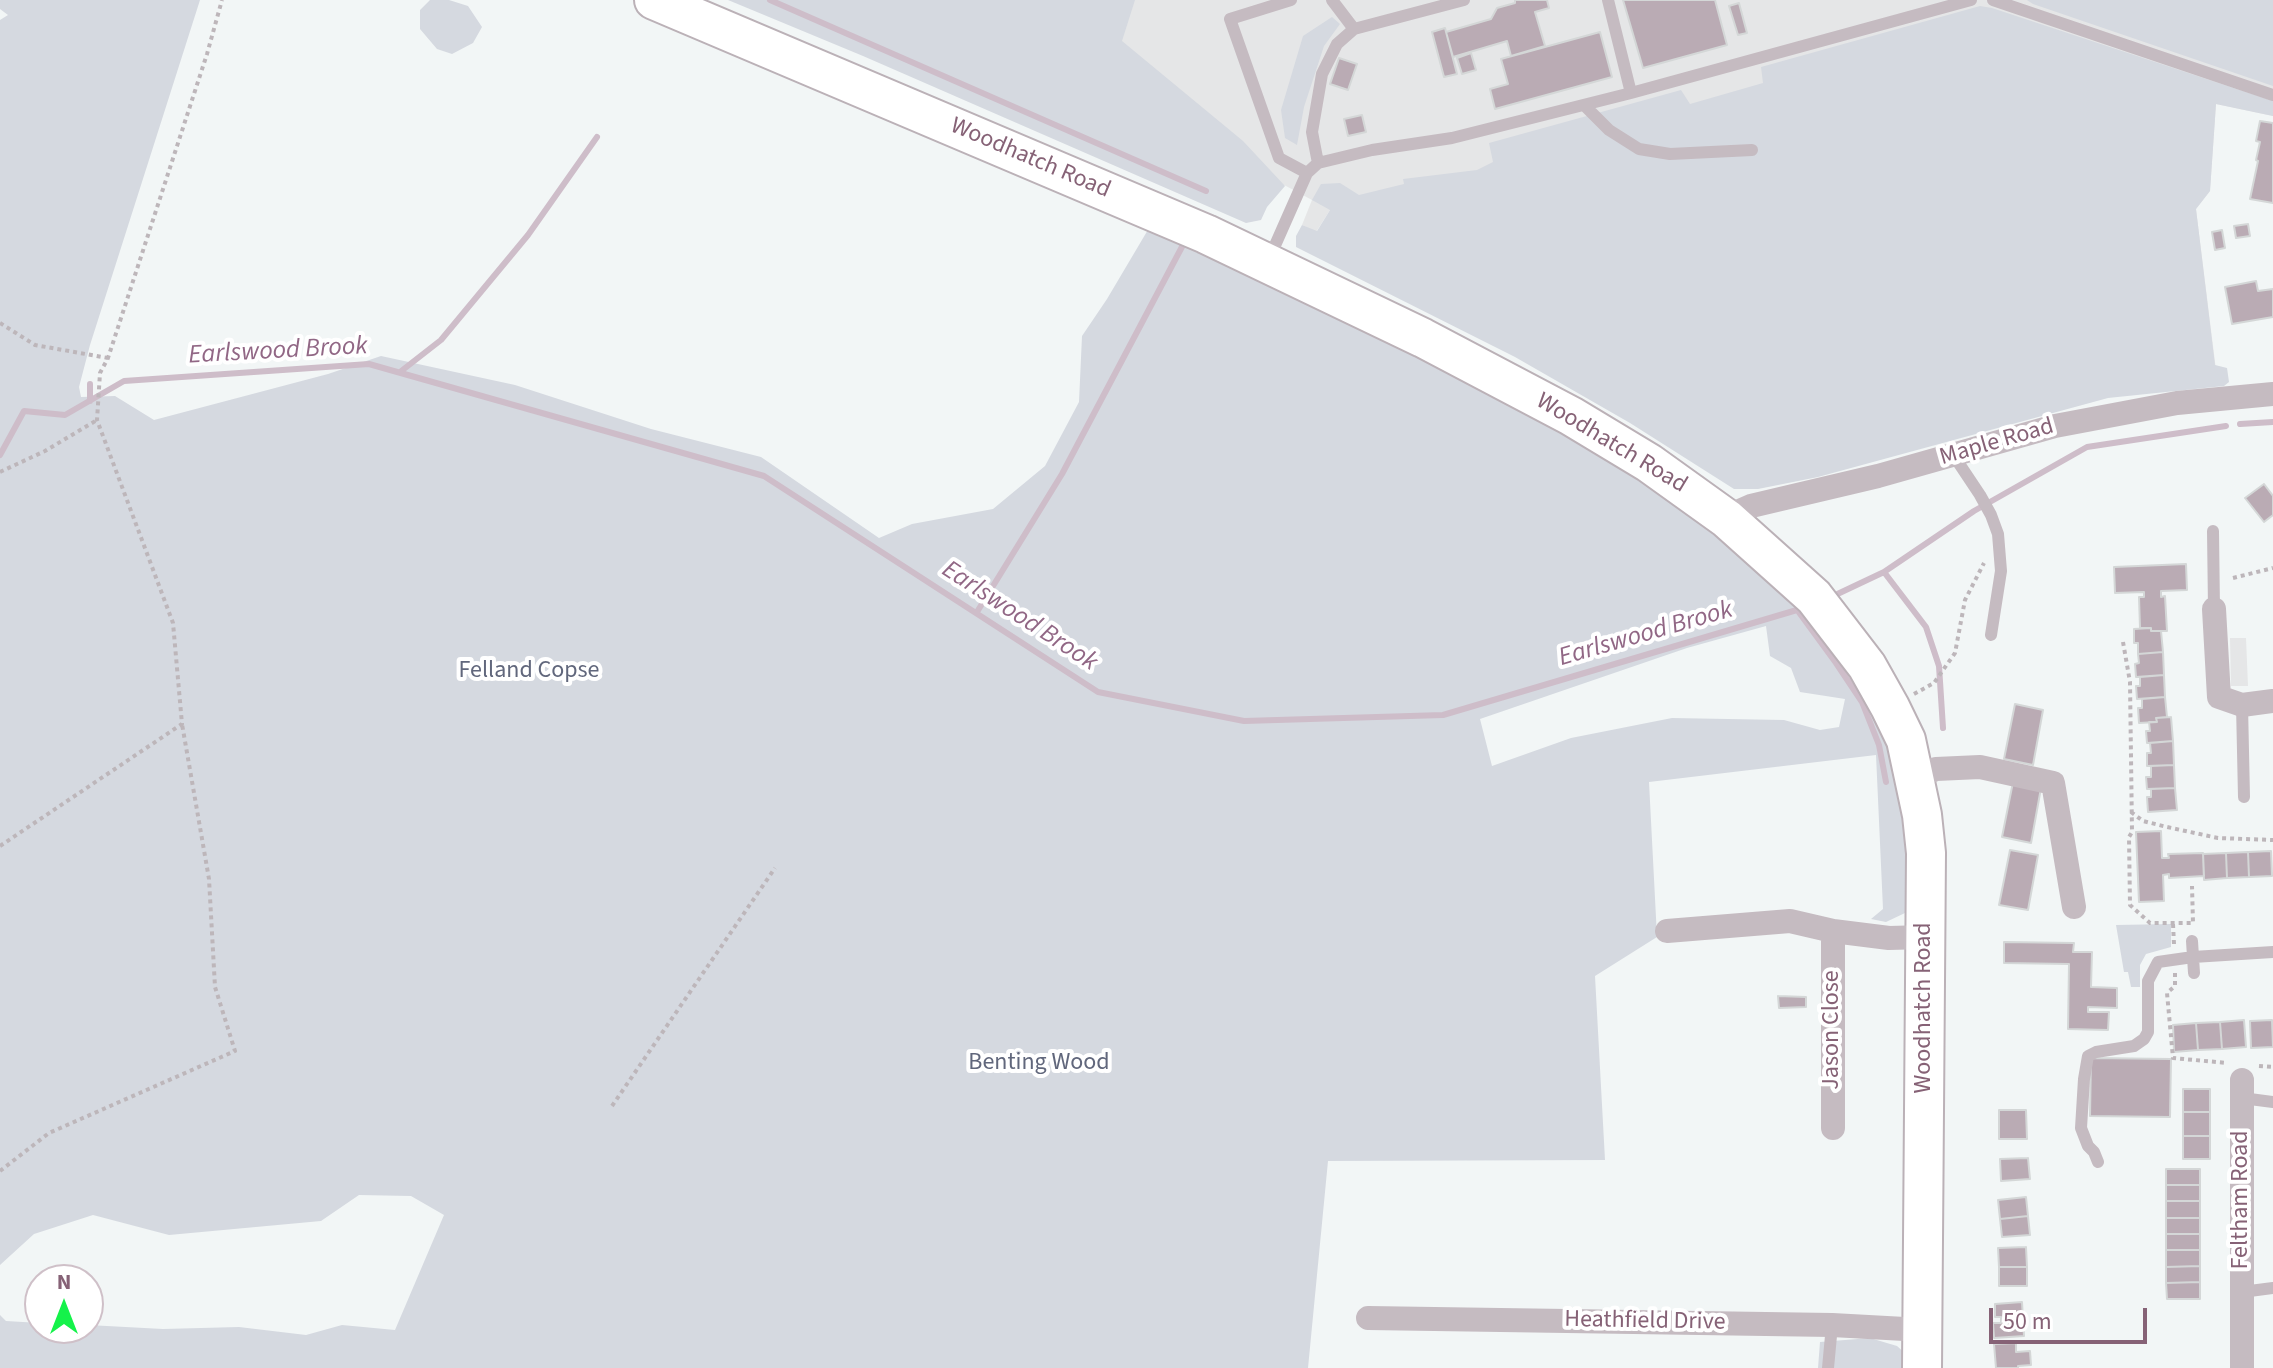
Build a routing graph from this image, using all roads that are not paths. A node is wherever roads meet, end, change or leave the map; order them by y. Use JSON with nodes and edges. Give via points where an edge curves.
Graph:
{"nodes":[{"id":1,"x":654,"y":0,"type":"edge"},
{"id":2,"x":1291,"y":0,"type":"edge"},
{"id":3,"x":1332,"y":0,"type":"edge"},
{"id":4,"x":1464,"y":0,"type":"edge"},
{"id":5,"x":1608,"y":0,"type":"edge"},
{"id":6,"x":1971,"y":0,"type":"edge"},
{"id":7,"x":1993,"y":0,"type":"edge"},
{"id":8,"x":1354,"y":29,"type":"junction"},
{"id":9,"x":1631,"y":93,"type":"junction"},
{"id":10,"x":2273,"y":95,"type":"edge"},
{"id":11,"x":1584,"y":105,"type":"junction"},
{"id":12,"x":1752,"y":150,"type":"dead end"},
{"id":13,"x":1318,"y":163,"type":"junction"},
{"id":14,"x":1307,"y":173,"type":"junction"},
{"id":15,"x":1267,"y":262,"type":"junction"},
{"id":16,"x":2273,"y":394,"type":"edge"},
{"id":17,"x":1954,"y":456,"type":"junction"},
{"id":18,"x":1727,"y":519,"type":"junction"},
{"id":19,"x":2213,"y":531,"type":"dead end"},
{"id":20,"x":2214,"y":609,"type":"joint"},
{"id":21,"x":1991,"y":635,"type":"dead end"},
{"id":22,"x":2273,"y":701,"type":"edge"},
{"id":23,"x":2242,"y":705,"type":"junction"},
{"id":24,"x":1915,"y":777,"type":"junction"},
{"id":25,"x":2244,"y":797,"type":"dead end"},
{"id":26,"x":2074,"y":907,"type":"dead end"},
{"id":27,"x":1667,"y":931,"type":"dead end"},
{"id":28,"x":1833,"y":931,"type":"junction"},
{"id":29,"x":1926,"y":937,"type":"junction"},
{"id":30,"x":2192,"y":941,"type":"dead end"},
{"id":31,"x":2273,"y":952,"type":"edge"},
{"id":32,"x":2193,"y":957,"type":"junction"},
{"id":33,"x":2194,"y":973,"type":"dead end"},
{"id":34,"x":2242,"y":1077,"type":"joint"},
{"id":35,"x":2273,"y":1102,"type":"edge"},
{"id":36,"x":1833,"y":1128,"type":"dead end"},
{"id":37,"x":2098,"y":1162,"type":"dead end"},
{"id":38,"x":2273,"y":1288,"type":"edge"},
{"id":39,"x":2242,"y":1292,"type":"junction"},
{"id":40,"x":1368,"y":1318,"type":"dead end"},
{"id":41,"x":1832,"y":1325,"type":"junction"},
{"id":42,"x":1923,"y":1330,"type":"junction"},
{"id":43,"x":1828,"y":1368,"type":"edge"},
{"id":44,"x":1922,"y":1368,"type":"edge"},
{"id":45,"x":2242,"y":1368,"type":"edge"}],
"edges":[{"from":1,"to":15,"type":"main road","name":"Woodhatch Road"},
{"from":2,"to":14,"type":"lane","via":[[1230,19],[1279,158]]},
{"from":3,"to":8,"type":"lane"},
{"from":4,"to":8,"type":"lane"},
{"from":5,"to":9,"type":"lane"},
{"from":6,"to":9,"type":"lane"},
{"from":7,"to":10,"type":"lane"},
{"from":8,"to":13,"type":"lane","via":[[1337,44],[1322,74],[1312,132]]},
{"from":9,"to":11,"type":"lane"},
{"from":11,"to":12,"type":"lane","via":[[1639,149],[1670,154]]},
{"from":11,"to":13,"type":"lane","via":[[1452,138]]},
{"from":13,"to":14,"type":"lane"},
{"from":14,"to":15,"type":"lane"},
{"from":15,"to":18,"type":"main road","name":"Woodhatch Road","via":[[1571,416]]},
{"from":16,"to":17,"type":"street","name":"Maple Road","via":[[2117,413]]},
{"from":17,"to":18,"type":"street","name":"Maple Road","via":[[1751,506]]},
{"from":17,"to":21,"type":"lane","via":[[1998,534],[2001,571]]},
{"from":18,"to":24,"type":"main road","name":"Woodhatch Road","via":[[1822,607],[1867,666],[1906,740]]},
{"from":19,"to":20,"type":"lane"},
{"from":20,"to":23,"type":"street","via":[[2219,697]]},
{"from":22,"to":23,"type":"street"},
{"from":23,"to":25,"type":"lane"},
{"from":24,"to":26,"type":"street","via":[[1936,769],[1980,767],[2053,783]]},
{"from":24,"to":29,"type":"main road","name":"Woodhatch Road","via":[[1926,853]]},
{"from":27,"to":28,"type":"street","via":[[1790,921]]},
{"from":28,"to":29,"type":"street"},
{"from":28,"to":36,"type":"street","name":"Jason Close"},
{"from":29,"to":42,"type":"main road","name":"Woodhatch Road"},
{"from":30,"to":32,"type":"lane"},
{"from":31,"to":32,"type":"lane"},
{"from":32,"to":33,"type":"lane"},
{"from":32,"to":37,"type":"lane","via":[[2158,962],[2150,974],[2144,1039],[2088,1056],[2081,1128]]},
{"from":34,"to":35,"type":"lane"},
{"from":34,"to":39,"type":"street","name":"Feltham Road"},
{"from":38,"to":39,"type":"lane"},
{"from":39,"to":45,"type":"street","name":"Feltham Road"},
{"from":40,"to":41,"type":"street","name":"Heathfield Drive"},
{"from":41,"to":42,"type":"street","name":"Heathfield Drive"},
{"from":41,"to":43,"type":"lane"},
{"from":42,"to":44,"type":"main road","name":"Woodhatch Road"}]}
